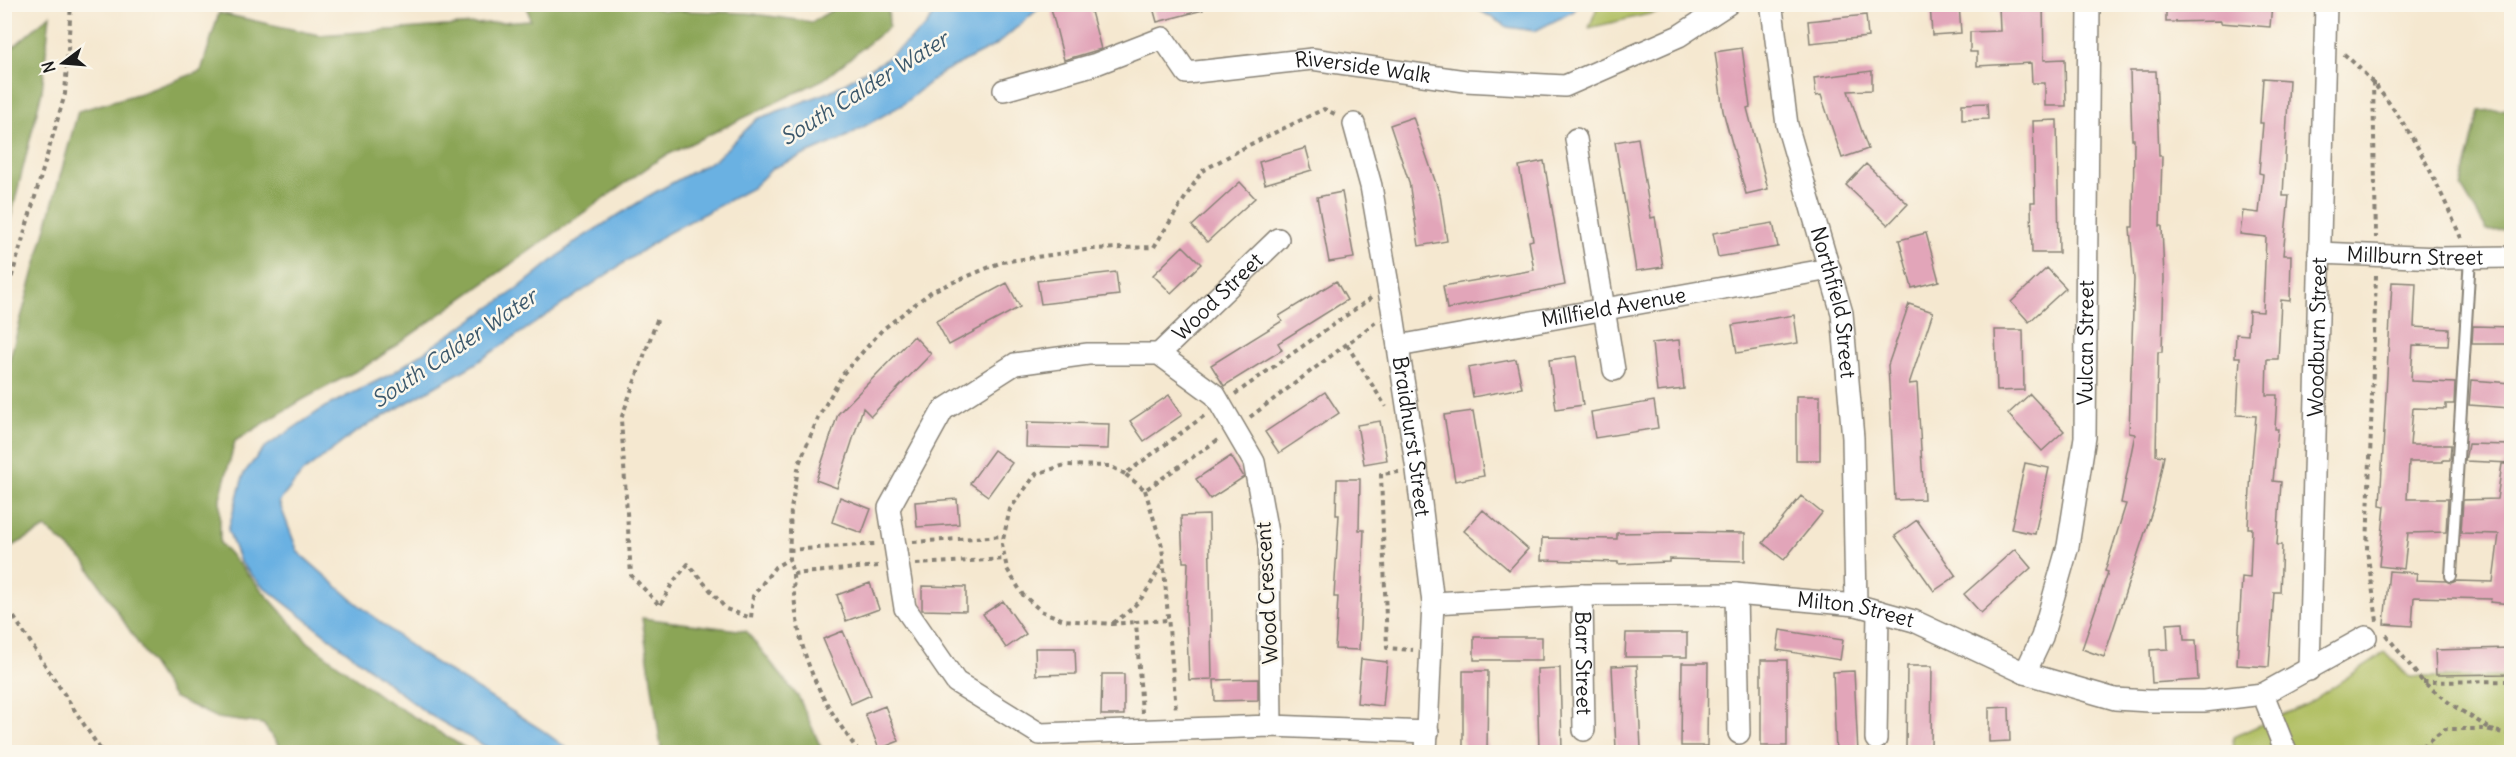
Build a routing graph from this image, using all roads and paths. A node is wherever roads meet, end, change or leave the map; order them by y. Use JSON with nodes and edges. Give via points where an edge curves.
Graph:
{"nodes":[{"id":1,"x":71,"y":4,"type":"edge"},
{"id":2,"x":1728,"y":4,"type":"edge"},
{"id":3,"x":1773,"y":4,"type":"edge"},
{"id":4,"x":2089,"y":4,"type":"edge"},
{"id":5,"x":2326,"y":4,"type":"edge"},
{"id":6,"x":2325,"y":37,"type":"junction"},
{"id":7,"x":2373,"y":82,"type":"junction"},
{"id":8,"x":1004,"y":90,"type":"dead end"},
{"id":9,"x":1354,"y":124,"type":"joint"},
{"id":10,"x":1576,"y":139,"type":"dead end"},
{"id":11,"x":1278,"y":239,"type":"dead end"},
{"id":12,"x":2319,"y":253,"type":"junction"},
{"id":13,"x":2377,"y":255,"type":"junction"},
{"id":14,"x":2511,"y":256,"type":"edge"},
{"id":15,"x":2470,"y":257,"type":"junction"},
{"id":16,"x":1830,"y":269,"type":"junction"},
{"id":17,"x":1388,"y":285,"type":"junction"},
{"id":18,"x":4,"y":303,"type":"edge"},
{"id":19,"x":1392,"y":308,"type":"junction"},
{"id":20,"x":1604,"y":309,"type":"junction"},
{"id":21,"x":657,"y":320,"type":"dead end"},
{"id":22,"x":1347,"y":345,"type":"junction"},
{"id":23,"x":1398,"y":346,"type":"junction"},
{"id":24,"x":1159,"y":354,"type":"junction"},
{"id":25,"x":1614,"y":370,"type":"dead end"},
{"id":26,"x":1220,"y":405,"type":"junction"},
{"id":27,"x":1387,"y":410,"type":"dead end"},
{"id":28,"x":1234,"y":428,"type":"junction"},
{"id":29,"x":1417,"y":470,"type":"junction"},
{"id":30,"x":1125,"y":474,"type":"junction"},
{"id":31,"x":1145,"y":490,"type":"junction"},
{"id":32,"x":789,"y":559,"type":"junction"},
{"id":33,"x":1005,"y":559,"type":"junction"},
{"id":34,"x":1164,"y":560,"type":"junction"},
{"id":35,"x":898,"y":565,"type":"junction"},
{"id":36,"x":793,"y":574,"type":"junction"},
{"id":37,"x":2451,"y":576,"type":"dead end"},
{"id":38,"x":1736,"y":594,"type":"junction"},
{"id":39,"x":1582,"y":595,"type":"junction"},
{"id":40,"x":4,"y":602,"type":"edge"},
{"id":41,"x":1433,"y":603,"type":"junction"},
{"id":42,"x":1856,"y":605,"type":"junction"},
{"id":43,"x":1878,"y":611,"type":"junction"},
{"id":44,"x":1168,"y":620,"type":"junction"},
{"id":45,"x":1136,"y":622,"type":"junction"},
{"id":46,"x":1112,"y":624,"type":"junction"},
{"id":47,"x":2372,"y":631,"type":"junction"},
{"id":48,"x":1432,"y":651,"type":"junction"},
{"id":49,"x":2309,"y":670,"type":"junction"},
{"id":50,"x":2025,"y":673,"type":"junction"},
{"id":51,"x":2511,"y":681,"type":"edge"},
{"id":52,"x":2422,"y":682,"type":"junction"},
{"id":53,"x":2263,"y":694,"type":"junction"},
{"id":54,"x":1271,"y":726,"type":"junction"},
{"id":55,"x":1178,"y":729,"type":"junction"},
{"id":56,"x":1143,"y":730,"type":"junction"},
{"id":57,"x":1584,"y":730,"type":"dead end"},
{"id":58,"x":2494,"y":731,"type":"junction"},
{"id":59,"x":1739,"y":733,"type":"dead end"},
{"id":60,"x":2511,"y":735,"type":"edge"},
{"id":61,"x":1876,"y":739,"type":"dead end"},
{"id":62,"x":1427,"y":742,"type":"edge"},
{"id":63,"x":102,"y":753,"type":"edge"},
{"id":64,"x":859,"y":753,"type":"edge"},
{"id":65,"x":2286,"y":753,"type":"edge"},
{"id":66,"x":2415,"y":753,"type":"edge"}],
"edges":[{"from":1,"to":18,"type":"path","via":[[65,94]]},
{"from":2,"to":8,"type":"street","name":"Riverside Walk","via":[[1679,36],[1565,86],[1465,81],[1312,59],[1186,73],[1162,38],[1096,64]]},
{"from":3,"to":16,"type":"street","name":"Northfield Street","via":[[1787,125]]},
{"from":4,"to":50,"type":"street","name":"Vulcan Street","via":[[2085,437],[2068,546],[2042,637]]},
{"from":5,"to":6,"type":"street","name":"Woodburn Street"},
{"from":6,"to":7,"type":"path"},
{"from":6,"to":12,"type":"street","name":"Woodburn Street"},
{"from":7,"to":13,"type":"path"},
{"from":7,"to":15,"type":"path","via":[[2386,96],[2432,170]]},
{"from":9,"to":17,"type":"street","name":"Braidhurst Street","via":[[1371,186]]},
{"from":9,"to":32,"type":"path","via":[[1324,109],[1202,171],[1154,247],[1092,249],[1002,262],[932,291],[874,339],[843,374],[818,418],[799,464],[790,509]]},
{"from":10,"to":20,"type":"street"},
{"from":11,"to":24,"type":"street","name":"Wood Street"},
{"from":12,"to":13,"type":"street","name":"Millburn Street"},
{"from":12,"to":49,"type":"street","name":"Woodburn Street"},
{"from":13,"to":15,"type":"street","name":"Millburn Street"},
{"from":13,"to":47,"type":"path","via":[[2367,550]]},
{"from":14,"to":15,"type":"street","name":"Millburn Street"},
{"from":15,"to":37,"type":"lane"},
{"from":16,"to":20,"type":"street","name":"Millfield Avenue"},
{"from":16,"to":42,"type":"street","name":"Northfield Street","via":[[1842,313],[1853,438]]},
{"from":17,"to":19,"type":"street","name":"Braidhurst Street"},
{"from":17,"to":26,"type":"path"},
{"from":19,"to":22,"type":"path"},
{"from":19,"to":23,"type":"street","name":"Braidhurst Street"},
{"from":20,"to":23,"type":"street","name":"Millfield Avenue"},
{"from":20,"to":25,"type":"street"},
{"from":21,"to":32,"type":"path","via":[[621,418],[631,575],[660,606],[688,564],[726,609],[752,618],[753,596],[775,567]]},
{"from":22,"to":27,"type":"path"},
{"from":22,"to":28,"type":"path"},
{"from":23,"to":29,"type":"street","name":"Braidhurst Street"},
{"from":24,"to":26,"type":"street","name":"Wood Crescent","via":[[1215,395]]},
{"from":24,"to":35,"type":"street","via":[[1088,354],[1015,364],[943,410],[889,508]]},
{"from":26,"to":28,"type":"street","name":"Wood Crescent"},
{"from":26,"to":30,"type":"path"},
{"from":28,"to":31,"type":"path"},
{"from":28,"to":54,"type":"street","name":"Wood Crescent","via":[[1254,462],[1269,544]]},
{"from":29,"to":41,"type":"street","name":"Braidhurst Street"},
{"from":29,"to":48,"type":"path","via":[[1381,474],[1388,648]]},
{"from":30,"to":31,"type":"path"},
{"from":30,"to":33,"type":"path","via":[[1110,466],[1065,465],[1036,474],[1010,509],[1002,544]]},
{"from":31,"to":34,"type":"path"},
{"from":32,"to":36,"type":"path"},
{"from":33,"to":35,"type":"path"},
{"from":33,"to":46,"type":"path","via":[[1023,595],[1041,610],[1064,620]]},
{"from":34,"to":44,"type":"path"},
{"from":34,"to":46,"type":"path","via":[[1145,596]]},
{"from":35,"to":36,"type":"path"},
{"from":35,"to":56,"type":"street","via":[[905,608],[956,682],[1040,734]]},
{"from":36,"to":64,"type":"path","via":[[804,658],[832,716]]},
{"from":38,"to":39,"type":"street","name":"Milton Street"},
{"from":38,"to":42,"type":"street","name":"Milton Street"},
{"from":38,"to":59,"type":"street"},
{"from":39,"to":41,"type":"street","name":"Milton Street"},
{"from":39,"to":57,"type":"street","name":"Barr Street"},
{"from":40,"to":63,"type":"path"},
{"from":41,"to":48,"type":"street","name":"Braidhurst Street"},
{"from":42,"to":43,"type":"street","name":"Milton Street"},
{"from":43,"to":50,"type":"street","name":"Milton Street","via":[[1914,621]]},
{"from":43,"to":61,"type":"street"},
{"from":44,"to":45,"type":"path"},
{"from":44,"to":55,"type":"path"},
{"from":45,"to":46,"type":"path"},
{"from":45,"to":56,"type":"path"},
{"from":47,"to":49,"type":"street","name":"Milton Street"},
{"from":47,"to":52,"type":"path"},
{"from":48,"to":62,"type":"street","name":"Braidhurst Street"},
{"from":49,"to":53,"type":"street","name":"Milton Street"},
{"from":50,"to":53,"type":"street","name":"Milton Street","via":[[2115,699],[2204,701]]},
{"from":51,"to":52,"type":"path"},
{"from":52,"to":58,"type":"path"},
{"from":53,"to":65,"type":"street"},
{"from":54,"to":55,"type":"street"},
{"from":54,"to":62,"type":"street"},
{"from":55,"to":56,"type":"street"},
{"from":58,"to":60,"type":"path"},
{"from":58,"to":66,"type":"path","via":[[2445,729]]}]}
